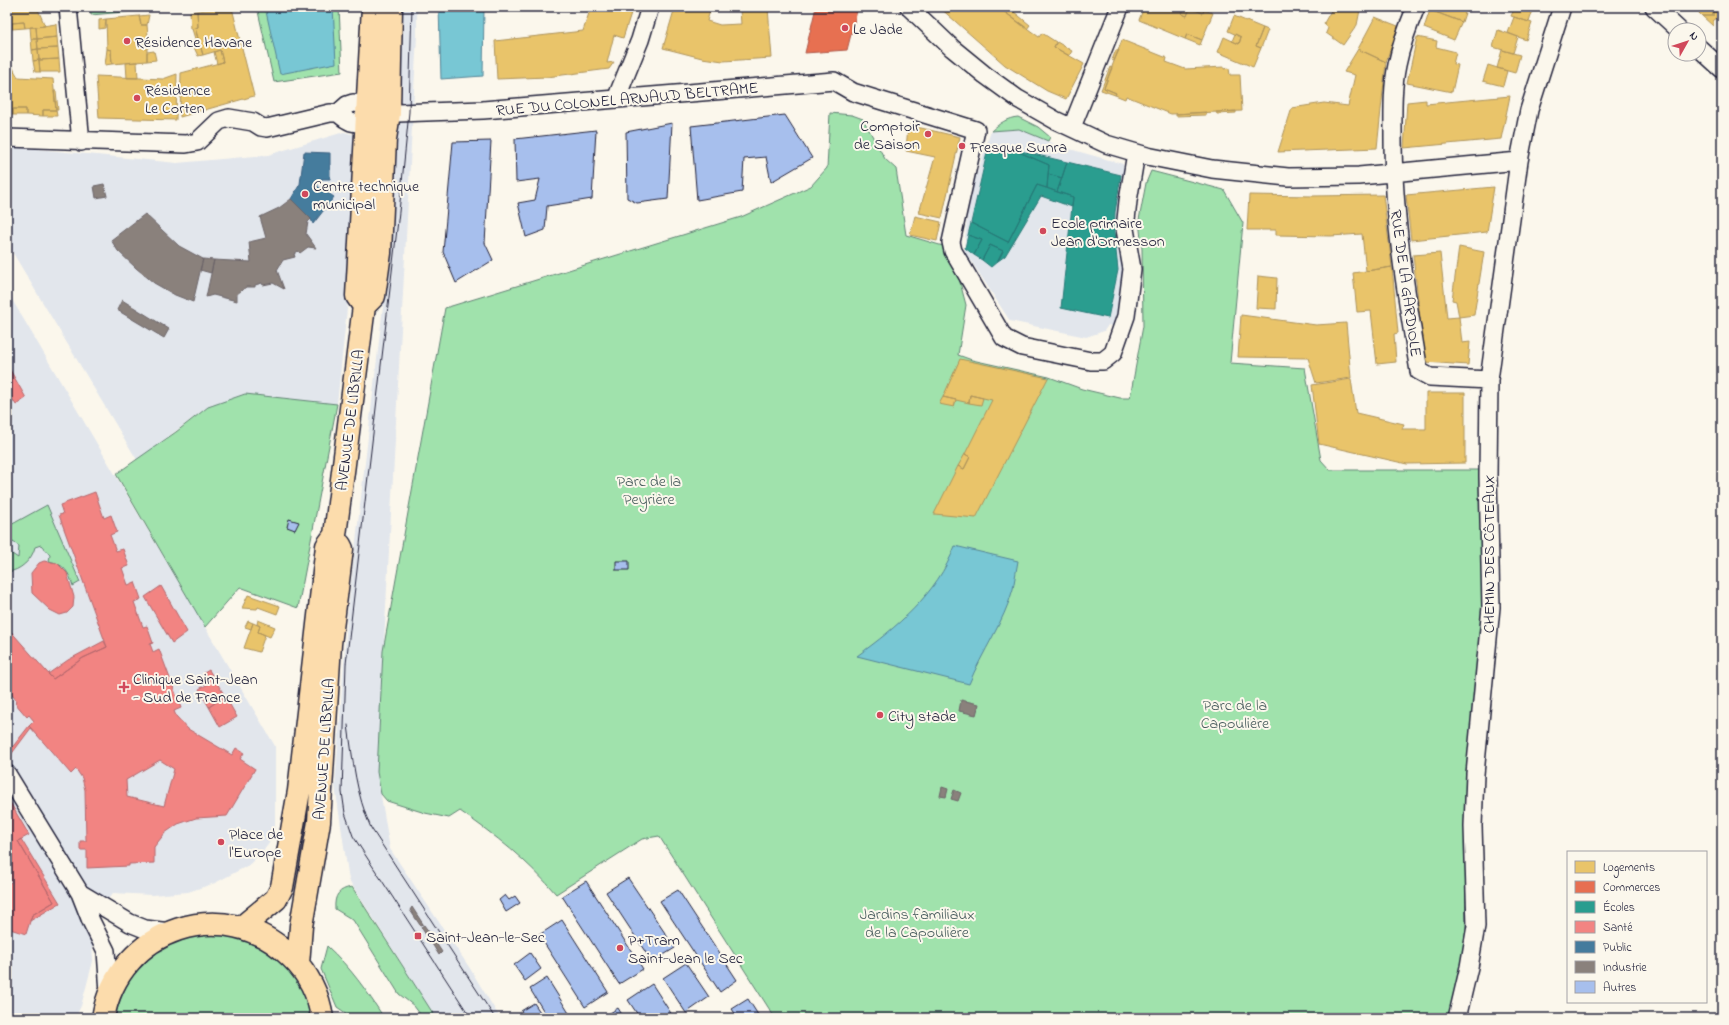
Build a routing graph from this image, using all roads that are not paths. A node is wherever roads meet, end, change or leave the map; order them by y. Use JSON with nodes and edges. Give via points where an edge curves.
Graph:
{"nodes":[{"id":1,"x":68,"y":7,"type":"edge"},
{"id":2,"x":373,"y":7,"type":"edge"},
{"id":3,"x":379,"y":7,"type":"edge"},
{"id":4,"x":391,"y":7,"type":"edge"},
{"id":5,"x":650,"y":7,"type":"edge"},
{"id":6,"x":909,"y":7,"type":"edge"},
{"id":7,"x":1120,"y":7,"type":"edge"},
{"id":8,"x":1416,"y":7,"type":"edge"},
{"id":9,"x":1562,"y":7,"type":"edge"},
{"id":10,"x":1654,"y":7,"type":"edge"},
{"id":11,"x":1671,"y":22,"type":"edge"},
{"id":12,"x":1707,"y":55,"type":"edge"},
{"id":13,"x":1722,"y":69,"type":"edge"},
{"id":14,"x":616,"y":99,"type":"junction"},
{"id":15,"x":382,"y":113,"type":"junction"},
{"id":16,"x":1072,"y":127,"type":"junction"},
{"id":17,"x":7,"y":138,"type":"edge"},
{"id":18,"x":81,"y":142,"type":"junction"},
{"id":19,"x":1136,"y":153,"type":"junction"},
{"id":20,"x":1519,"y":161,"type":"junction"},
{"id":21,"x":1393,"y":173,"type":"junction"},
{"id":22,"x":380,"y":253,"type":"junction"},
{"id":23,"x":364,"y":306,"type":"junction"},
{"id":24,"x":1489,"y":380,"type":"junction"},
{"id":25,"x":335,"y":535,"type":"junction"},
{"id":26,"x":7,"y":774,"type":"edge"},
{"id":27,"x":295,"y":816,"type":"junction"},
{"id":28,"x":319,"y":822,"type":"junction"},
{"id":29,"x":80,"y":893,"type":"junction"},
{"id":30,"x":242,"y":927,"type":"junction"},
{"id":31,"x":170,"y":932,"type":"junction"},
{"id":32,"x":298,"y":964,"type":"junction"},
{"id":33,"x":109,"y":992,"type":"junction"},
{"id":34,"x":324,"y":1015,"type":"edge"},
{"id":35,"x":103,"y":1018,"type":"edge"},
{"id":36,"x":1457,"y":1018,"type":"edge"}],
"edges":[{"from":1,"to":18,"type":"street"},
{"from":2,"to":15,"type":"main road","name":"AVENUE DE LIBRILLA"},
{"from":3,"to":15,"type":"main road","name":"AVENUE DE LIBRILLA"},
{"from":4,"to":15,"type":"main road","name":"AVENUE DE LIBRILLA"},
{"from":5,"to":14,"type":"street","via":[[640,40]]},
{"from":6,"to":16,"type":"street","via":[[985,75],[1029,105]]},
{"from":7,"to":16,"type":"street"},
{"from":8,"to":21,"type":"street","via":[[1406,31],[1397,65],[1393,99]]},
{"from":9,"to":20,"type":"street","name":"CHEMIN DES CÔTEAUX","via":[[1529,110]]},
{"from":10,"to":11,"type":"street"},
{"from":12,"to":13,"type":"street"},
{"from":14,"to":15,"type":"street","name":"RUE DU COLONEL ARNAUD BELTRAME","via":[[483,110]]},
{"from":14,"to":19,"type":"street","name":"RUE DU COLONEL ARNAUD BELTRAME","via":[[834,81],[853,92],[976,130],[951,242],[956,257],[1004,338],[1022,347],[1091,361],[1103,361],[1113,352],[1126,316],[1132,268],[1125,229]]},
{"from":15,"to":18,"type":"street","via":[[355,123],[338,113],[330,113],[267,128],[253,122],[229,118],[220,121],[197,142],[186,144]]},
{"from":15,"to":22,"type":"main road","name":"AVENUE DE LIBRILLA","via":[[385,139]]},
{"from":15,"to":22,"type":"main road","name":"AVENUE DE LIBRILLA","via":[[374,224]]},
{"from":15,"to":23,"type":"main road","name":"AVENUE DE LIBRILLA","via":[[357,296]]},
{"from":16,"to":19,"type":"street","via":[[1106,144]]},
{"from":17,"to":18,"type":"street"},
{"from":19,"to":21,"type":"street","via":[[1212,169],[1288,177]]},
{"from":20,"to":21,"type":"street"},
{"from":20,"to":24,"type":"street","name":"CHEMIN DES CÔTEAUX"},
{"from":21,"to":24,"type":"street","name":"RUE DE LA GARDIOLE","via":[[1401,254],[1419,371],[1430,376]]},
{"from":22,"to":23,"type":"main road","name":"AVENUE DE LIBRILLA","via":[[374,296]]},
{"from":23,"to":25,"type":"main road","name":"AVENUE DE LIBRILLA"},
{"from":24,"to":36,"type":"street","name":"CHEMIN DES CÔTEAUX","via":[[1491,607],[1475,774],[1473,826],[1476,926]]},
{"from":25,"to":27,"type":"main road","name":"AVENUE DE LIBRILLA","via":[[327,546]]},
{"from":25,"to":28,"type":"main road","name":"AVENUE DE LIBRILLA","via":[[342,548],[330,644]]},
{"from":26,"to":29,"type":"street"},
{"from":27,"to":28,"type":"main road"},
{"from":27,"to":30,"type":"main road","name":"AVENUE DE LIBRILLA","via":[[282,887],[276,899]]},
{"from":28,"to":32,"type":"main road","name":"AVENUE DE LIBRILLA","via":[[301,926]]},
{"from":29,"to":31,"type":"street","via":[[130,923],[145,929]]},
{"from":29,"to":33,"type":"street","via":[[106,951]]},
{"from":30,"to":31,"type":"main road","via":[[206,923]]},
{"from":30,"to":32,"type":"main road","via":[[282,948]]},
{"from":31,"to":33,"type":"main road","via":[[145,946],[125,966]]},
{"from":32,"to":34,"type":"main road","via":[[313,988]]},
{"from":33,"to":35,"type":"main road"}]}
